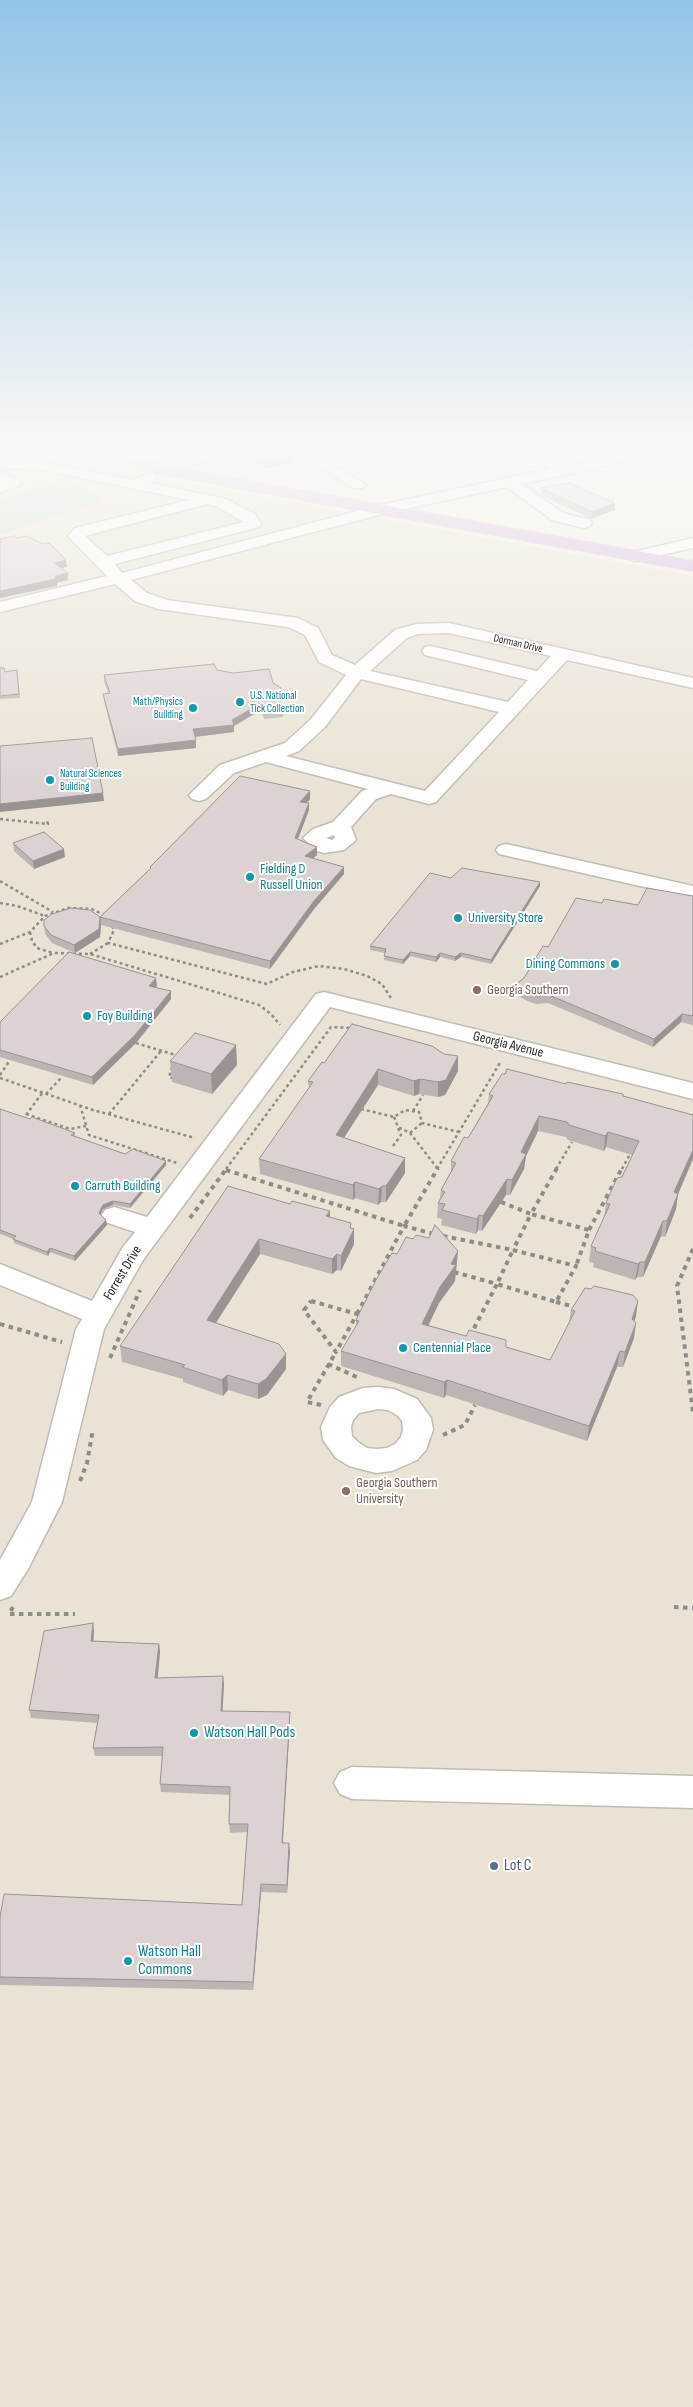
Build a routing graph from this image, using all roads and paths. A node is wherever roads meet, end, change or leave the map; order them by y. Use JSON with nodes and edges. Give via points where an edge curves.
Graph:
{"nodes":[{"id":1,"x":109,"y":567,"type":"edge"},
{"id":2,"x":163,"y":567,"type":"edge"},
{"id":3,"x":119,"y":579,"type":"junction"},
{"id":4,"x":0,"y":607,"type":"edge"},
{"id":5,"x":431,"y":651,"type":"dead end"},
{"id":6,"x":563,"y":654,"type":"junction"},
{"id":7,"x":357,"y":674,"type":"junction"},
{"id":8,"x":541,"y":678,"type":"junction"},
{"id":9,"x":693,"y":683,"type":"edge"},
{"id":10,"x":512,"y":709,"type":"junction"},
{"id":11,"x":264,"y":756,"type":"junction"},
{"id":12,"x":388,"y":790,"type":"junction"},
{"id":13,"x":200,"y":795,"type":"dead end"},
{"id":14,"x":0,"y":819,"type":"edge"},
{"id":15,"x":47,"y":821,"type":"dead end"},
{"id":16,"x":340,"y":826,"type":"dead end"},
{"id":17,"x":506,"y":850,"type":"dead end"},
{"id":18,"x":0,"y":881,"type":"edge"},
{"id":19,"x":693,"y":892,"type":"edge"},
{"id":20,"x":0,"y":903,"type":"edge"},
{"id":21,"x":54,"y":913,"type":"junction"},
{"id":22,"x":45,"y":916,"type":"junction"},
{"id":23,"x":108,"y":918,"type":"edge"},
{"id":24,"x":111,"y":924,"type":"edge"},
{"id":25,"x":30,"y":932,"type":"junction"},
{"id":26,"x":108,"y":943,"type":"junction"},
{"id":27,"x":0,"y":944,"type":"edge"},
{"id":28,"x":54,"y":953,"type":"junction"},
{"id":29,"x":90,"y":954,"type":"junction"},
{"id":30,"x":319,"y":966,"type":"dead end"},
{"id":31,"x":0,"y":972,"type":"edge"},
{"id":32,"x":5,"y":976,"type":"junction"},
{"id":33,"x":0,"y":977,"type":"edge"},
{"id":34,"x":324,"y":999,"type":"joint"},
{"id":35,"x":381,"y":1015,"type":"junction"},
{"id":36,"x":280,"y":1025,"type":"dead end"},
{"id":37,"x":136,"y":1044,"type":"edge"},
{"id":38,"x":161,"y":1050,"type":"junction"},
{"id":39,"x":176,"y":1055,"type":"junction"},
{"id":40,"x":182,"y":1057,"type":"edge"},
{"id":41,"x":10,"y":1060,"type":"edge"},
{"id":42,"x":501,"y":1061,"type":"dead end"},
{"id":43,"x":0,"y":1077,"type":"edge"},
{"id":44,"x":62,"y":1077,"type":"edge"},
{"id":45,"x":172,"y":1078,"type":"dead end"},
{"id":46,"x":693,"y":1091,"type":"edge"},
{"id":47,"x":44,"y":1093,"type":"junction"},
{"id":48,"x":423,"y":1094,"type":"edge"},
{"id":49,"x":80,"y":1105,"type":"junction"},
{"id":50,"x":361,"y":1109,"type":"edge"},
{"id":51,"x":413,"y":1111,"type":"junction"},
{"id":52,"x":26,"y":1114,"type":"junction"},
{"id":53,"x":109,"y":1114,"type":"junction"},
{"id":54,"x":394,"y":1117,"type":"junction"},
{"id":55,"x":22,"y":1120,"type":"edge"},
{"id":56,"x":422,"y":1124,"type":"junction"},
{"id":57,"x":86,"y":1126,"type":"junction"},
{"id":58,"x":398,"y":1127,"type":"junction"},
{"id":59,"x":459,"y":1132,"type":"junction"},
{"id":60,"x":410,"y":1133,"type":"junction"},
{"id":61,"x":201,"y":1140,"type":"dead end"},
{"id":62,"x":572,"y":1142,"type":"edge"},
{"id":63,"x":116,"y":1144,"type":"junction"},
{"id":64,"x":394,"y":1146,"type":"dead end"},
{"id":65,"x":112,"y":1148,"type":"edge"},
{"id":66,"x":631,"y":1152,"type":"edge"},
{"id":67,"x":182,"y":1164,"type":"dead end"},
{"id":68,"x":438,"y":1169,"type":"junction"},
{"id":69,"x":226,"y":1170,"type":"junction"},
{"id":70,"x":501,"y":1202,"type":"edge"},
{"id":71,"x":530,"y":1214,"type":"junction"},
{"id":72,"x":114,"y":1216,"type":"dead end"},
{"id":73,"x":184,"y":1226,"type":"dead end"},
{"id":74,"x":404,"y":1226,"type":"junction"},
{"id":75,"x":152,"y":1228,"type":"junction"},
{"id":76,"x":589,"y":1230,"type":"junction"},
{"id":77,"x":693,"y":1249,"type":"edge"},
{"id":78,"x":514,"y":1250,"type":"junction"},
{"id":79,"x":576,"y":1266,"type":"junction"},
{"id":80,"x":454,"y":1272,"type":"edge"},
{"id":81,"x":0,"y":1274,"type":"edge"},
{"id":82,"x":144,"y":1282,"type":"dead end"},
{"id":83,"x":497,"y":1284,"type":"junction"},
{"id":84,"x":556,"y":1302,"type":"junction"},
{"id":85,"x":580,"y":1309,"type":"edge"},
{"id":86,"x":98,"y":1314,"type":"junction"},
{"id":87,"x":357,"y":1314,"type":"junction"},
{"id":88,"x":0,"y":1324,"type":"edge"},
{"id":89,"x":468,"y":1338,"type":"edge"},
{"id":90,"x":63,"y":1342,"type":"dead end"},
{"id":91,"x":336,"y":1352,"type":"junction"},
{"id":92,"x":105,"y":1367,"type":"dead end"},
{"id":93,"x":329,"y":1401,"type":"dead end"},
{"id":94,"x":693,"y":1412,"type":"edge"},
{"id":95,"x":93,"y":1424,"type":"dead end"},
{"id":96,"x":77,"y":1488,"type":"dead end"},
{"id":97,"x":7,"y":1596,"type":"edge"},
{"id":98,"x":674,"y":1607,"type":"dead end"},
{"id":99,"x":693,"y":1608,"type":"edge"},
{"id":100,"x":75,"y":1614,"type":"dead end"},
{"id":101,"x":352,"y":1783,"type":"dead end"},
{"id":102,"x":693,"y":1792,"type":"edge"}],
"edges":[{"from":1,"to":3,"type":"street"},
{"from":2,"to":3,"type":"street"},
{"from":3,"to":4,"type":"street"},
{"from":3,"to":7,"type":"street","via":[[141,597],[164,605],[292,622],[312,632],[325,658]]},
{"from":5,"to":8,"type":"street"},
{"from":6,"to":7,"type":"street","name":"Dorman Drive","via":[[449,628],[428,627],[401,634]]},
{"from":6,"to":8,"type":"street"},
{"from":6,"to":9,"type":"street","name":"Dorman Drive"},
{"from":7,"to":10,"type":"street"},
{"from":7,"to":11,"type":"street","name":"Dorman Drive","via":[[318,723],[292,747]]},
{"from":8,"to":10,"type":"street"},
{"from":10,"to":12,"type":"street","via":[[429,798]]},
{"from":11,"to":12,"type":"street"},
{"from":11,"to":13,"type":"street","name":"Dorman Drive","via":[[227,769]]},
{"from":12,"to":16,"type":"street","via":[[369,795]]},
{"from":14,"to":15,"type":"path","via":[[48,824]]},
{"from":17,"to":19,"type":"street"},
{"from":18,"to":21,"type":"path"},
{"from":20,"to":22,"type":"path"},
{"from":21,"to":22,"type":"path"},
{"from":21,"to":23,"type":"path","via":[[68,908],[92,909]]},
{"from":22,"to":25,"type":"path"},
{"from":24,"to":26,"type":"path","via":[[114,930]]},
{"from":25,"to":27,"type":"path"},
{"from":25,"to":28,"type":"path","via":[[37,948]]},
{"from":26,"to":29,"type":"path"},
{"from":26,"to":30,"type":"path","via":[[267,984],[293,972]]},
{"from":28,"to":29,"type":"path"},
{"from":28,"to":32,"type":"path"},
{"from":29,"to":36,"type":"path","via":[[259,1005]]},
{"from":31,"to":32,"type":"path"},
{"from":32,"to":33,"type":"path"},
{"from":34,"to":35,"type":"street","name":"Georgia Avenue"},
{"from":34,"to":75,"type":"street","name":"Forrest Drive"},
{"from":35,"to":46,"type":"street","name":"Georgia Avenue"},
{"from":35,"to":69,"type":"path","via":[[331,1027]]},
{"from":37,"to":38,"type":"path"},
{"from":38,"to":39,"type":"path"},
{"from":38,"to":53,"type":"path"},
{"from":39,"to":40,"type":"path"},
{"from":39,"to":45,"type":"path","via":[[169,1077]]},
{"from":41,"to":43,"type":"path"},
{"from":42,"to":59,"type":"path"},
{"from":43,"to":47,"type":"path"},
{"from":44,"to":47,"type":"path"},
{"from":47,"to":49,"type":"path"},
{"from":47,"to":52,"type":"path"},
{"from":48,"to":51,"type":"path"},
{"from":49,"to":53,"type":"path"},
{"from":49,"to":57,"type":"path"},
{"from":50,"to":54,"type":"path"},
{"from":51,"to":54,"type":"path","via":[[405,1110]]},
{"from":51,"to":56,"type":"path","via":[[419,1112]]},
{"from":52,"to":55,"type":"path"},
{"from":52,"to":57,"type":"path","via":[[70,1129]]},
{"from":53,"to":61,"type":"path"},
{"from":54,"to":58,"type":"path"},
{"from":56,"to":59,"type":"path"},
{"from":56,"to":60,"type":"path"},
{"from":57,"to":63,"type":"path","via":[[89,1135]]},
{"from":58,"to":60,"type":"path"},
{"from":58,"to":64,"type":"path","via":[[401,1135]]},
{"from":59,"to":68,"type":"path"},
{"from":60,"to":68,"type":"path"},
{"from":62,"to":71,"type":"path"},
{"from":63,"to":65,"type":"path"},
{"from":63,"to":67,"type":"path"},
{"from":66,"to":76,"type":"path"},
{"from":68,"to":74,"type":"path"},
{"from":69,"to":73,"type":"path"},
{"from":69,"to":74,"type":"path"},
{"from":70,"to":71,"type":"path"},
{"from":71,"to":76,"type":"path"},
{"from":71,"to":78,"type":"path"},
{"from":72,"to":75,"type":"street"},
{"from":74,"to":78,"type":"path"},
{"from":74,"to":87,"type":"path"},
{"from":75,"to":86,"type":"street","name":"Forrest Drive"},
{"from":76,"to":79,"type":"path"},
{"from":77,"to":94,"type":"path","via":[[678,1286]]},
{"from":78,"to":79,"type":"path"},
{"from":78,"to":83,"type":"path"},
{"from":79,"to":84,"type":"path"},
{"from":80,"to":83,"type":"path"},
{"from":81,"to":86,"type":"street"},
{"from":82,"to":92,"type":"path"},
{"from":83,"to":84,"type":"path"},
{"from":83,"to":89,"type":"path"},
{"from":84,"to":85,"type":"path"},
{"from":86,"to":97,"type":"street","name":"Forrest Drive","via":[[90,1329],[46,1502],[17,1560]]},
{"from":87,"to":91,"type":"path"},
{"from":87,"to":91,"type":"path","via":[[311,1301],[304,1310]]},
{"from":88,"to":90,"type":"path"},
{"from":91,"to":93,"type":"path","via":[[307,1402],[323,1405]]},
{"from":95,"to":96,"type":"path","via":[[87,1463]]},
{"from":97,"to":100,"type":"path","via":[[8,1614]]},
{"from":98,"to":99,"type":"path"},
{"from":101,"to":102,"type":"street"}]}
